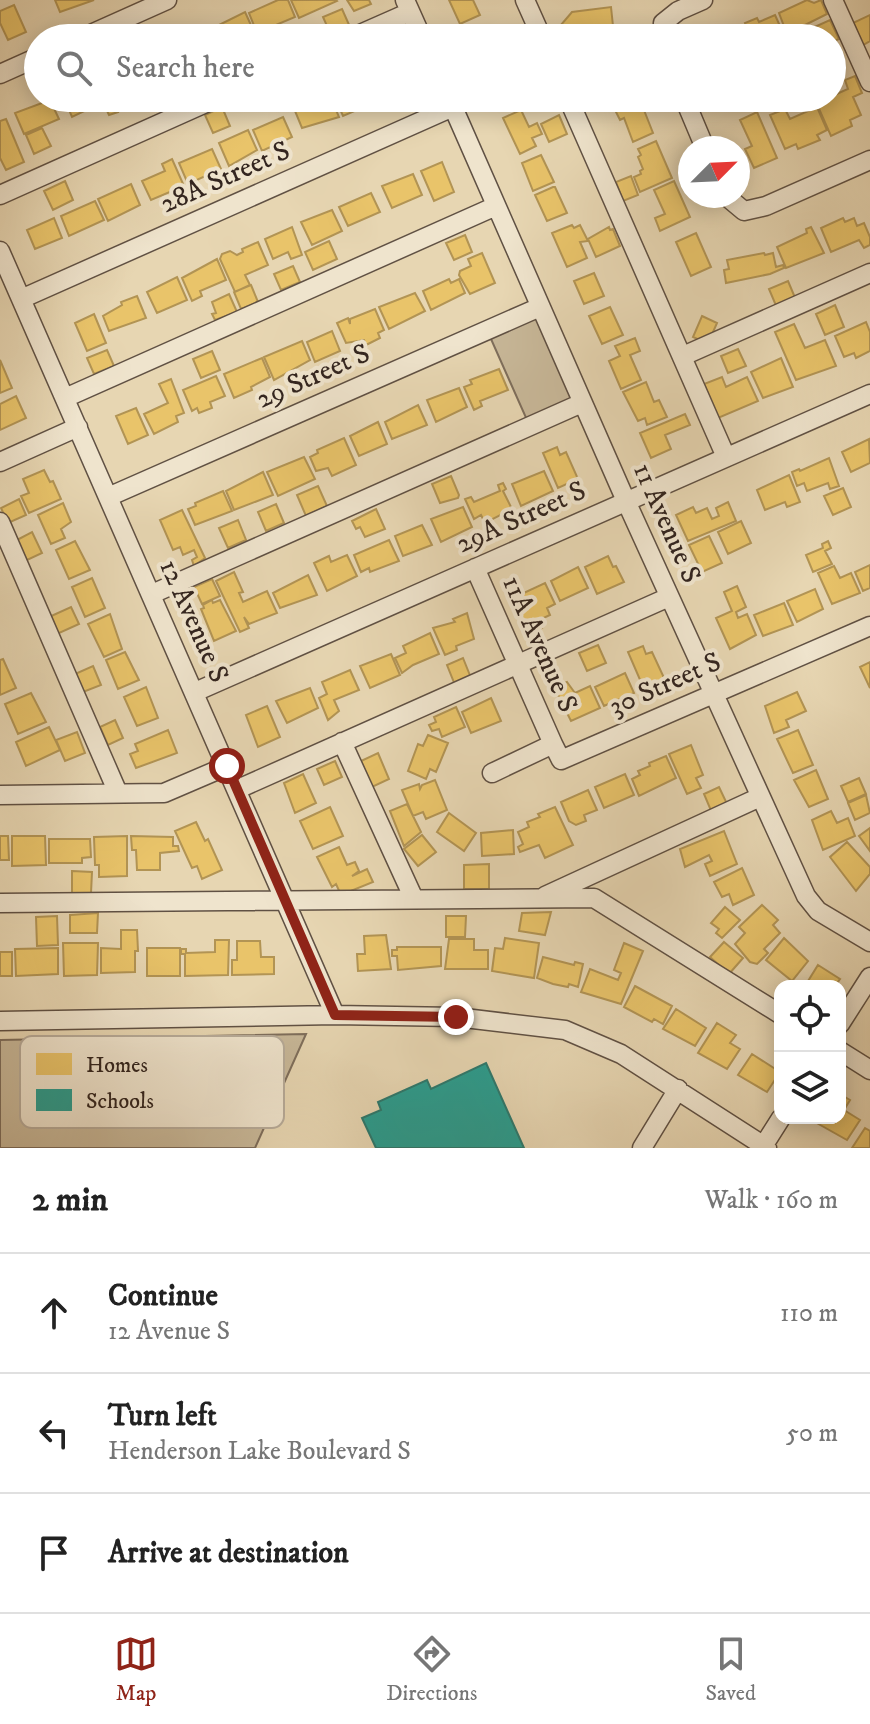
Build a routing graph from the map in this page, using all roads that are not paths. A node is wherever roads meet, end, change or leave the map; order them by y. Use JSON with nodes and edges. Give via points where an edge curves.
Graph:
{"nodes":[{"id":1,"x":525,"y":0,"type":"edge"},
{"id":2,"x":703,"y":0,"type":"edge"},
{"id":3,"x":833,"y":0,"type":"edge"},
{"id":4,"x":160,"y":1,"type":"edge"},
{"id":5,"x":408,"y":6,"type":"edge"},
{"id":6,"x":112,"y":24,"type":"edge"},
{"id":7,"x":376,"y":24,"type":"edge"},
{"id":8,"x":536,"y":24,"type":"edge"},
{"id":9,"x":663,"y":24,"type":"edge"},
{"id":10,"x":844,"y":24,"type":"edge"},
{"id":11,"x":846,"y":29,"type":"edge"},
{"id":12,"x":24,"y":63,"type":"edge"},
{"id":13,"x":0,"y":74,"type":"edge"},
{"id":14,"x":870,"y":82,"type":"edge"},
{"id":15,"x":186,"y":112,"type":"edge"},
{"id":16,"x":429,"y":112,"type":"edge"},
{"id":17,"x":455,"y":112,"type":"edge"},
{"id":18,"x":574,"y":112,"type":"edge"},
{"id":19,"x":690,"y":112,"type":"edge"},
{"id":20,"x":700,"y":136,"type":"edge"},
{"id":21,"x":870,"y":160,"type":"edge"},
{"id":22,"x":0,"y":195,"type":"edge"},
{"id":23,"x":496,"y":206,"type":"junction"},
{"id":24,"x":740,"y":208,"type":"edge"},
{"id":25,"x":0,"y":251,"type":"edge"},
{"id":26,"x":870,"y":273,"type":"edge"},
{"id":27,"x":21,"y":299,"type":"junction"},
{"id":28,"x":540,"y":307,"type":"junction"},
{"id":29,"x":683,"y":356,"type":"junction"},
{"id":30,"x":870,"y":394,"type":"edge"},
{"id":31,"x":65,"y":398,"type":"junction"},
{"id":32,"x":582,"y":403,"type":"junction"},
{"id":33,"x":78,"y":427,"type":"junction"},
{"id":34,"x":726,"y":457,"type":"junction"},
{"id":35,"x":0,"y":462,"type":"edge"},
{"id":36,"x":108,"y":497,"type":"junction"},
{"id":37,"x":626,"y":501,"type":"junction"},
{"id":38,"x":0,"y":522,"type":"edge"},
{"id":39,"x":475,"y":568,"type":"junction"},
{"id":40,"x":152,"y":594,"type":"junction"},
{"id":41,"x":669,"y":597,"type":"junction"},
{"id":42,"x":870,"y":626,"type":"edge"},
{"id":43,"x":517,"y":664,"type":"junction"},
{"id":44,"x":195,"y":692,"type":"junction"},
{"id":45,"x":713,"y":694,"type":"junction"},
{"id":46,"x":342,"y":742,"type":"junction"},
{"id":47,"x":553,"y":744,"type":"junction"},
{"id":48,"x":227,"y":766,"type":"junction"},
{"id":49,"x":492,"y":773,"type":"dead end"},
{"id":50,"x":238,"y":789,"type":"junction"},
{"id":51,"x":118,"y":793,"type":"junction"},
{"id":52,"x":0,"y":795,"type":"edge"},
{"id":53,"x":760,"y":797,"type":"junction"},
{"id":54,"x":596,"y":873,"type":"junction"},
{"id":55,"x":286,"y":899,"type":"junction"},
{"id":56,"x":414,"y":899,"type":"junction"},
{"id":57,"x":540,"y":899,"type":"junction"},
{"id":58,"x":0,"y":903,"type":"edge"},
{"id":59,"x":613,"y":910,"type":"junction"},
{"id":60,"x":870,"y":942,"type":"edge"},
{"id":61,"x":870,"y":977,"type":"edge"},
{"id":62,"x":774,"y":1010,"type":"edge"},
{"id":63,"x":335,"y":1015,"type":"junction"},
{"id":64,"x":846,"y":1015,"type":"edge"},
{"id":65,"x":0,"y":1021,"type":"edge"},
{"id":66,"x":842,"y":1052,"type":"edge"},
{"id":67,"x":870,"y":1070,"type":"edge"},
{"id":68,"x":678,"y":1089,"type":"junction"},
{"id":69,"x":777,"y":1124,"type":"edge"},
{"id":70,"x":764,"y":1147,"type":"edge"},
{"id":71,"x":642,"y":1148,"type":"edge"}],
"edges":[{"from":1,"to":8,"type":"street"},
{"from":2,"to":9,"type":"street"},
{"from":3,"to":10,"type":"street"},
{"from":4,"to":6,"type":"street"},
{"from":5,"to":7,"type":"street"},
{"from":11,"to":14,"type":"street"},
{"from":12,"to":13,"type":"street"},
{"from":15,"to":22,"type":"street"},
{"from":16,"to":27,"type":"street","name":"28A Street S"},
{"from":17,"to":23,"type":"street","name":"11 Avenue S"},
{"from":18,"to":29,"type":"street"},
{"from":19,"to":20,"type":"street"},
{"from":21,"to":24,"type":"street","via":[[766,206]]},
{"from":23,"to":28,"type":"street","name":"11 Avenue S"},
{"from":23,"to":31,"type":"street"},
{"from":25,"to":27,"type":"street","name":"12 Avenue S"},
{"from":26,"to":29,"type":"street"},
{"from":27,"to":31,"type":"street","name":"12 Avenue S"},
{"from":28,"to":32,"type":"street","name":"11 Avenue S"},
{"from":28,"to":36,"type":"street","name":"29 Street S"},
{"from":29,"to":34,"type":"street"},
{"from":30,"to":34,"type":"street","name":"29A Street S"},
{"from":31,"to":33,"type":"street","name":"12 Avenue S"},
{"from":32,"to":37,"type":"street","name":"11 Avenue S"},
{"from":32,"to":40,"type":"street"},
{"from":33,"to":35,"type":"street"},
{"from":33,"to":36,"type":"street","name":"12 Avenue S"},
{"from":34,"to":37,"type":"street","name":"29A Street S"},
{"from":36,"to":40,"type":"street","name":"12 Avenue S"},
{"from":37,"to":39,"type":"street","name":"29A Street S"},
{"from":37,"to":41,"type":"street","name":"11 Avenue S"},
{"from":38,"to":51,"type":"street"},
{"from":39,"to":43,"type":"street","name":"11A Avenue S"},
{"from":39,"to":44,"type":"street","name":"29A Street S"},
{"from":40,"to":44,"type":"street","name":"12 Avenue S"},
{"from":41,"to":43,"type":"street"},
{"from":41,"to":45,"type":"street","name":"11 Avenue S"},
{"from":42,"to":45,"type":"street","name":"30 Street S"},
{"from":43,"to":46,"type":"street"},
{"from":43,"to":47,"type":"street","name":"11A Avenue S"},
{"from":44,"to":48,"type":"street","name":"12 Avenue S"},
{"from":45,"to":47,"type":"street","name":"30 Street S","via":[[561,760]]},
{"from":45,"to":53,"type":"street","name":"11 Avenue S"},
{"from":46,"to":50,"type":"street"},
{"from":46,"to":56,"type":"street"},
{"from":47,"to":49,"type":"street"},
{"from":48,"to":50,"type":"street","name":"12 Avenue S"},
{"from":48,"to":51,"type":"street","via":[[164,793]]},
{"from":50,"to":55,"type":"street","name":"12 Avenue S"},
{"from":51,"to":52,"type":"street"},
{"from":53,"to":54,"type":"street"},
{"from":53,"to":60,"type":"street","name":"11 Avenue S","via":[[806,896],[818,911]]},
{"from":54,"to":57,"type":"street"},
{"from":54,"to":59,"type":"street"},
{"from":55,"to":56,"type":"street"},
{"from":55,"to":58,"type":"street"},
{"from":55,"to":63,"type":"street","name":"12 Avenue S"},
{"from":56,"to":57,"type":"street"},
{"from":57,"to":59,"type":"street","via":[[594,898]]},
{"from":59,"to":62,"type":"street"},
{"from":61,"to":64,"type":"street"},
{"from":63,"to":65,"type":"street"},
{"from":63,"to":68,"type":"street","via":[[456,1017],[565,1030],[621,1054]]},
{"from":66,"to":67,"type":"street"},
{"from":68,"to":70,"type":"street"},
{"from":68,"to":71,"type":"street"},
{"from":69,"to":70,"type":"street"}]}
